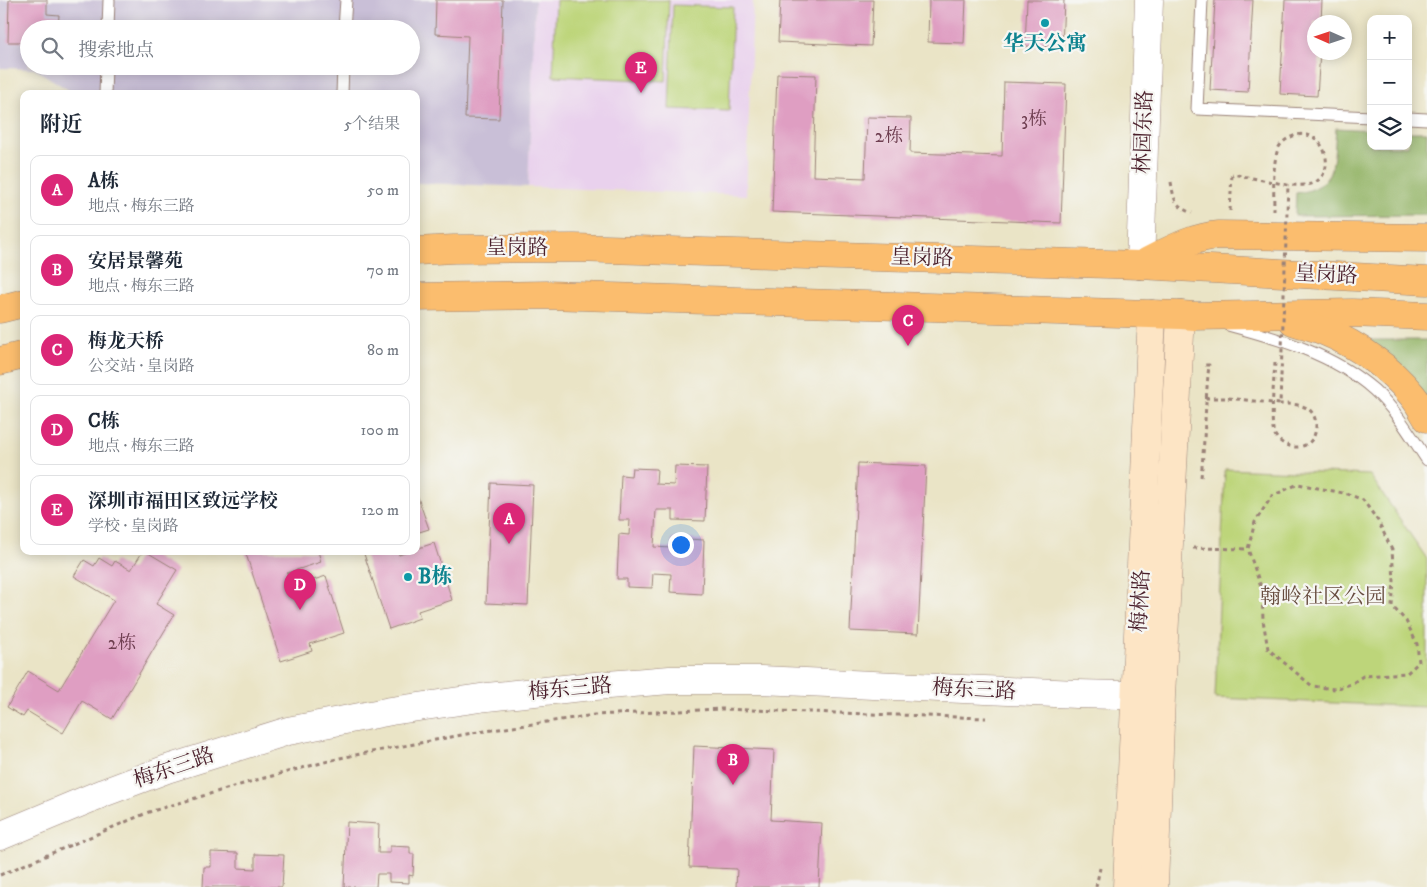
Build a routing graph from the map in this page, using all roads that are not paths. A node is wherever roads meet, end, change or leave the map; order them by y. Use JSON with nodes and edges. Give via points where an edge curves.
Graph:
{"nodes":[{"id":1,"x":109,"y":0,"type":"edge"},
{"id":2,"x":346,"y":0,"type":"edge"},
{"id":3,"x":1149,"y":0,"type":"edge"},
{"id":4,"x":1202,"y":0,"type":"edge"},
{"id":5,"x":108,"y":20,"type":"edge"},
{"id":6,"x":345,"y":20,"type":"edge"},
{"id":7,"x":106,"y":75,"type":"edge"},
{"id":8,"x":343,"y":75,"type":"edge"},
{"id":9,"x":105,"y":90,"type":"edge"},
{"id":10,"x":342,"y":90,"type":"edge"},
{"id":11,"x":1367,"y":116,"type":"edge"},
{"id":12,"x":1412,"y":118,"type":"edge"},
{"id":13,"x":1427,"y":119,"type":"edge"},
{"id":14,"x":1427,"y":238,"type":"edge"},
{"id":15,"x":420,"y":251,"type":"edge"},
{"id":16,"x":1140,"y":265,"type":"junction"},
{"id":17,"x":1427,"y":281,"type":"edge"},
{"id":18,"x":420,"y":297,"type":"edge"},
{"id":19,"x":20,"y":304,"type":"edge"},
{"id":20,"x":0,"y":309,"type":"edge"},
{"id":21,"x":1152,"y":314,"type":"junction"},
{"id":22,"x":1272,"y":314,"type":"junction"},
{"id":23,"x":1188,"y":316,"type":"junction"},
{"id":24,"x":1427,"y":316,"type":"edge"},
{"id":25,"x":20,"y":355,"type":"edge"},
{"id":26,"x":0,"y":360,"type":"edge"},
{"id":27,"x":1427,"y":418,"type":"edge"},
{"id":28,"x":1427,"y":460,"type":"edge"},
{"id":29,"x":1149,"y":696,"type":"junction"},
{"id":30,"x":0,"y":836,"type":"edge"},
{"id":31,"x":1127,"y":887,"type":"edge"},
{"id":32,"x":1154,"y":887,"type":"edge"}],
"edges":[{"from":1,"to":5,"type":"lane"},
{"from":2,"to":6,"type":"lane"},
{"from":3,"to":16,"type":"street","name":"林园东路"},
{"from":4,"to":11,"type":"lane","via":[[1197,109]]},
{"from":7,"to":9,"type":"lane"},
{"from":8,"to":10,"type":"lane"},
{"from":12,"to":13,"type":"lane"},
{"from":14,"to":16,"type":"main road","via":[[1206,236]]},
{"from":15,"to":16,"type":"main road","name":"皇岗路","via":[[574,248]]},
{"from":16,"to":17,"type":"main road","name":"皇岗路"},
{"from":18,"to":21,"type":"main road","name":"皇岗路","via":[[547,295]]},
{"from":19,"to":20,"type":"main road"},
{"from":21,"to":23,"type":"main road","name":"皇岗路"},
{"from":21,"to":29,"type":"main road","name":"梅林路"},
{"from":22,"to":23,"type":"main road","name":"皇岗路"},
{"from":22,"to":24,"type":"main road","name":"皇岗路"},
{"from":22,"to":27,"type":"main road","via":[[1326,332],[1376,361],[1413,396]]},
{"from":23,"to":28,"type":"lane","via":[[1300,347],[1342,368],[1374,390],[1407,429]]},
{"from":23,"to":29,"type":"main road","name":"梅林路"},
{"from":25,"to":26,"type":"main road"},
{"from":29,"to":30,"type":"street","name":"梅东三路","via":[[761,680],[670,680],[487,697],[288,731],[167,769]]},
{"from":29,"to":31,"type":"main road","name":"梅林路"},
{"from":29,"to":32,"type":"main road","name":"梅林路"}]}
